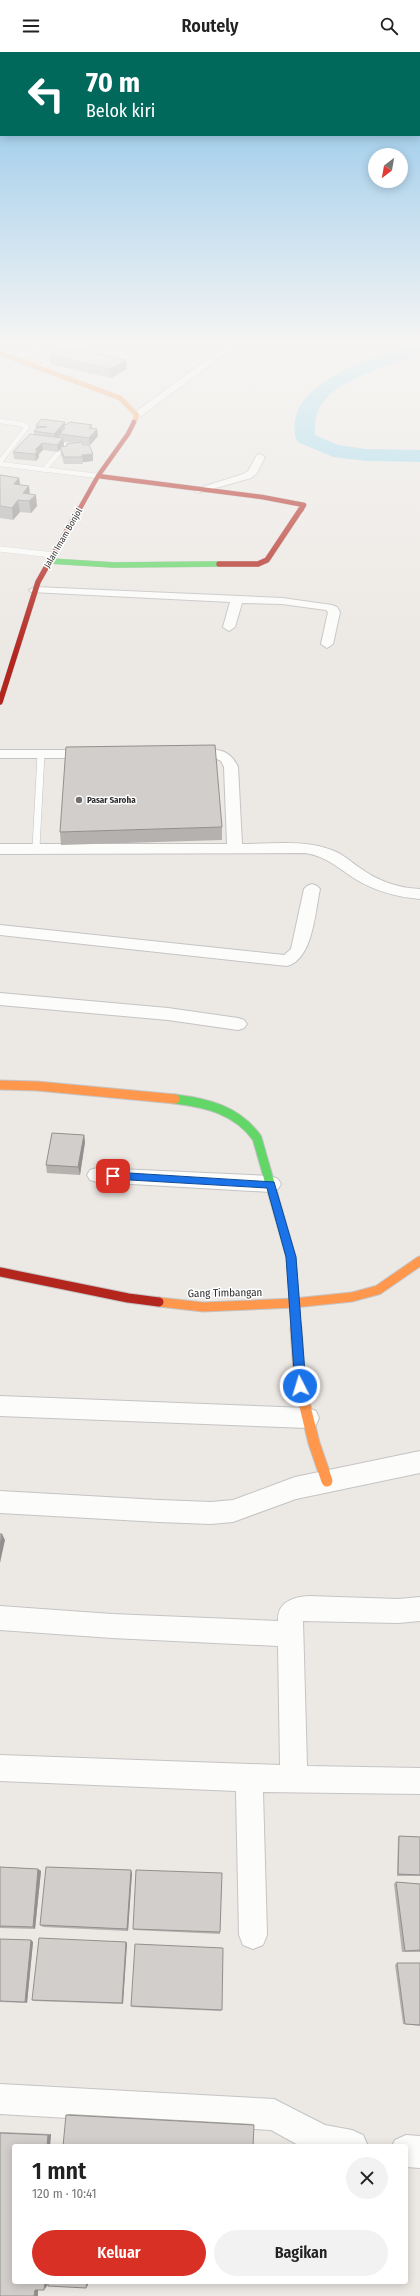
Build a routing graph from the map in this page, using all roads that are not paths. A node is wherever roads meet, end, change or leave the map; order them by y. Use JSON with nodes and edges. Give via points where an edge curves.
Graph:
{"nodes":[{"id":1,"x":13,"y":446,"type":"edge"},
{"id":2,"x":65,"y":446,"type":"edge"},
{"id":3,"x":120,"y":446,"type":"edge"},
{"id":4,"x":260,"y":457,"type":"dead end"},
{"id":5,"x":0,"y":463,"type":"edge"},
{"id":6,"x":44,"y":470,"type":"junction"},
{"id":7,"x":98,"y":476,"type":"junction"},
{"id":8,"x":198,"y":490,"type":"junction"},
{"id":9,"x":0,"y":549,"type":"edge"},
{"id":10,"x":52,"y":558,"type":"junction"},
{"id":11,"x":35,"y":590,"type":"junction"},
{"id":12,"x":237,"y":599,"type":"junction"},
{"id":13,"x":229,"y":627,"type":"dead end"},
{"id":14,"x":327,"y":644,"type":"dead end"},
{"id":15,"x":0,"y":702,"type":"edge"},
{"id":16,"x":180,"y":753,"type":"edge"},
{"id":17,"x":0,"y":754,"type":"edge"},
{"id":18,"x":42,"y":754,"type":"junction"},
{"id":19,"x":103,"y":754,"type":"edge"},
{"id":20,"x":36,"y":848,"type":"junction"},
{"id":21,"x":0,"y":849,"type":"edge"},
{"id":22,"x":235,"y":849,"type":"junction"},
{"id":23,"x":312,"y":889,"type":"dead end"},
{"id":24,"x":420,"y":894,"type":"edge"},
{"id":25,"x":0,"y":930,"type":"edge"},
{"id":26,"x":0,"y":1000,"type":"edge"},
{"id":27,"x":238,"y":1024,"type":"dead end"},
{"id":28,"x":0,"y":1085,"type":"edge"},
{"id":29,"x":97,"y":1175,"type":"dead end"},
{"id":30,"x":271,"y":1184,"type":"junction"},
{"id":31,"x":420,"y":1261,"type":"edge"},
{"id":32,"x":0,"y":1272,"type":"edge"},
{"id":33,"x":294,"y":1303,"type":"junction"},
{"id":34,"x":0,"y":1406,"type":"edge"},
{"id":35,"x":308,"y":1418,"type":"junction"},
{"id":36,"x":420,"y":1462,"type":"edge"},
{"id":37,"x":327,"y":1481,"type":"junction"},
{"id":38,"x":0,"y":1502,"type":"edge"},
{"id":39,"x":420,"y":1609,"type":"edge"},
{"id":40,"x":0,"y":1618,"type":"edge"},
{"id":41,"x":290,"y":1634,"type":"junction"},
{"id":42,"x":0,"y":1768,"type":"edge"},
{"id":43,"x":249,"y":1778,"type":"junction"},
{"id":44,"x":294,"y":1778,"type":"junction"},
{"id":45,"x":420,"y":1781,"type":"edge"},
{"id":46,"x":253,"y":1936,"type":"dead end"},
{"id":47,"x":0,"y":2099,"type":"edge"},
{"id":48,"x":342,"y":2144,"type":"edge"},
{"id":49,"x":408,"y":2151,"type":"edge"},
{"id":50,"x":420,"y":2152,"type":"edge"}],
"edges":[{"from":1,"to":5,"type":"lane"},
{"from":2,"to":6,"type":"lane"},
{"from":3,"to":7,"type":"main road","name":"Jalan Imam Bonjol"},
{"from":4,"to":8,"type":"street","via":[[247,476]]},
{"from":5,"to":6,"type":"lane"},
{"from":6,"to":7,"type":"lane"},
{"from":7,"to":8,"type":"main road"},
{"from":7,"to":10,"type":"main road","name":"Jalan Imam Bonjol"},
{"from":8,"to":10,"type":"main road","via":[[298,503],[304,507],[267,560],[258,564],[114,565]]},
{"from":9,"to":10,"type":"lane"},
{"from":10,"to":11,"type":"main road","name":"Jalan Imam Bonjol"},
{"from":11,"to":12,"type":"street"},
{"from":11,"to":15,"type":"main road","name":"Jalan Imam Bonjol"},
{"from":12,"to":13,"type":"street"},
{"from":12,"to":14,"type":"street","via":[[282,601],[333,609]]},
{"from":16,"to":22,"type":"street","via":[[217,754],[227,758],[230,766]]},
{"from":17,"to":18,"type":"street"},
{"from":18,"to":19,"type":"street"},
{"from":18,"to":20,"type":"lane"},
{"from":20,"to":21,"type":"street"},
{"from":20,"to":22,"type":"street"},
{"from":22,"to":24,"type":"street","via":[[297,848],[320,851],[332,855],[385,889]]},
{"from":23,"to":25,"type":"street","via":[[299,950],[287,961]]},
{"from":26,"to":27,"type":"street","via":[[161,1013]]},
{"from":28,"to":30,"type":"main road","via":[[173,1099],[210,1105],[230,1113],[250,1126],[257,1138]]},
{"from":29,"to":30,"type":"street"},
{"from":30,"to":33,"type":"main road","via":[[291,1257]]},
{"from":31,"to":33,"type":"main road","name":"Gang Timbangan","via":[[378,1290],[352,1297]]},
{"from":32,"to":33,"type":"main road","name":"Gang Timbangan","via":[[128,1298],[177,1305],[203,1307]]},
{"from":33,"to":35,"type":"main road","via":[[300,1386]]},
{"from":34,"to":35,"type":"street"},
{"from":35,"to":37,"type":"main road"},
{"from":36,"to":37,"type":"street"},
{"from":37,"to":38,"type":"street","via":[[295,1488],[251,1506],[212,1513]]},
{"from":39,"to":41,"type":"street","via":[[296,1610],[288,1620]]},
{"from":40,"to":41,"type":"street"},
{"from":41,"to":44,"type":"street"},
{"from":42,"to":43,"type":"street"},
{"from":43,"to":44,"type":"street"},
{"from":43,"to":46,"type":"street"},
{"from":44,"to":45,"type":"street"},
{"from":47,"to":48,"type":"street","via":[[274,2115],[321,2140]]},
{"from":49,"to":50,"type":"street"}]}
